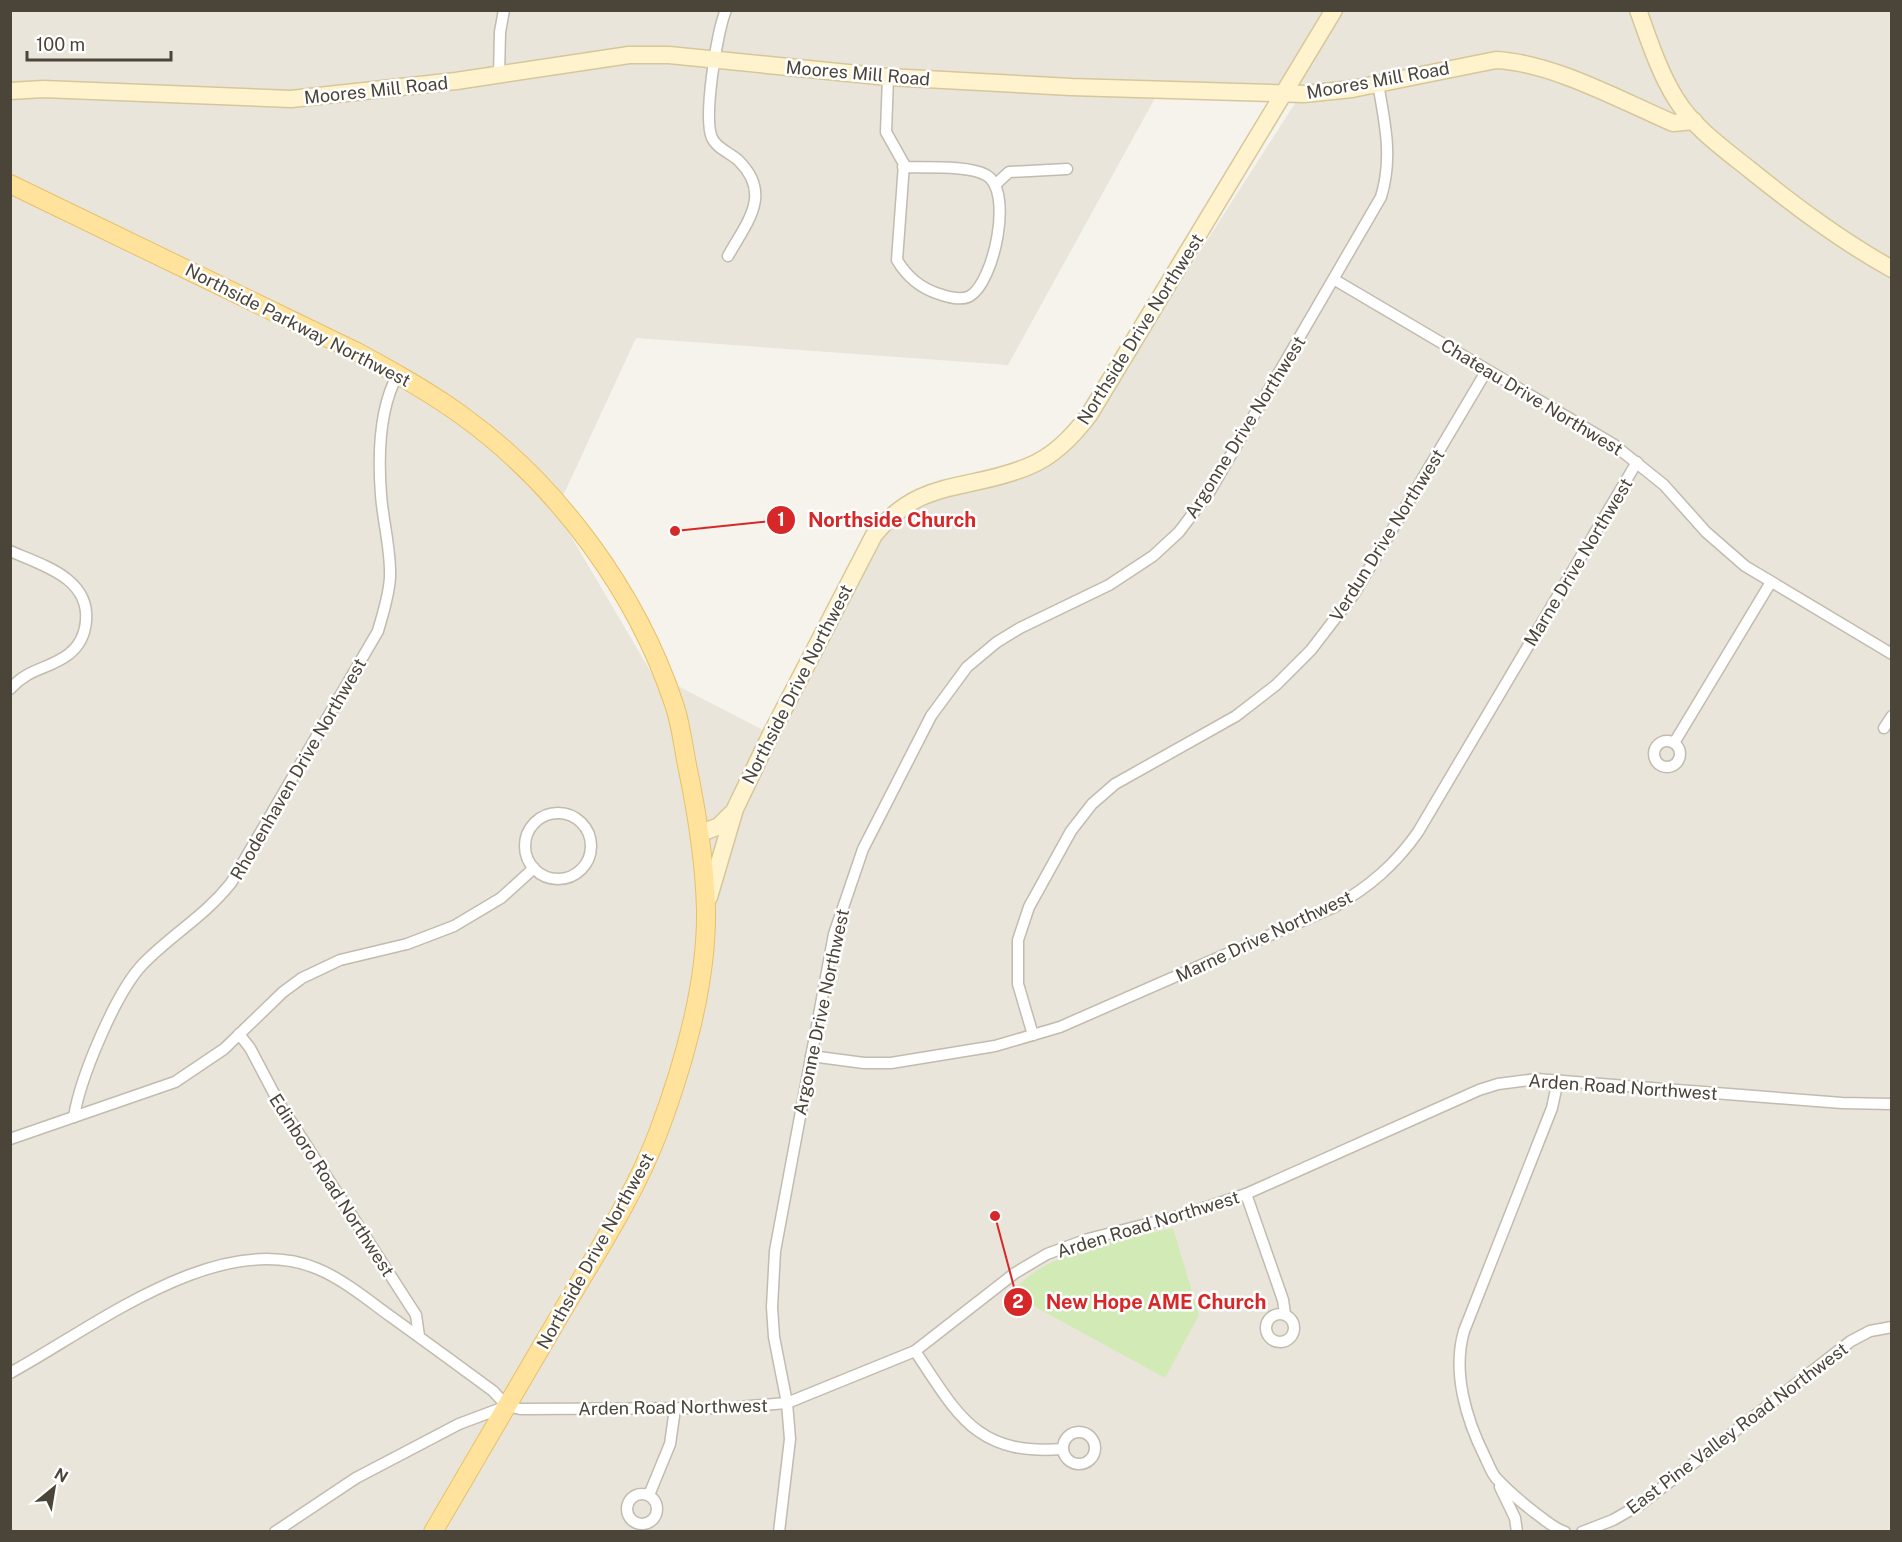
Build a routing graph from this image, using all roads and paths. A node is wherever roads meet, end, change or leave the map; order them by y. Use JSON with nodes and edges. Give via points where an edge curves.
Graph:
{"nodes":[{"id":1,"x":504,"y":10,"type":"edge"},
{"id":2,"x":726,"y":10,"type":"edge"},
{"id":3,"x":1334,"y":10,"type":"edge"},
{"id":4,"x":1638,"y":10,"type":"edge"},
{"id":5,"x":714,"y":59,"type":"junction"},
{"id":6,"x":499,"y":75,"type":"junction"},
{"id":7,"x":888,"y":77,"type":"junction"},
{"id":8,"x":1378,"y":84,"type":"junction"},
{"id":9,"x":10,"y":91,"type":"edge"},
{"id":10,"x":1286,"y":93,"type":"junction"},
{"id":11,"x":1694,"y":121,"type":"junction"},
{"id":12,"x":903,"y":167,"type":"junction"},
{"id":13,"x":1067,"y":169,"type":"dead end"},
{"id":14,"x":10,"y":184,"type":"edge"},
{"id":15,"x":996,"y":184,"type":"junction"},
{"id":16,"x":10,"y":195,"type":"edge"},
{"id":17,"x":729,"y":256,"type":"dead end"},
{"id":18,"x":1892,"y":269,"type":"edge"},
{"id":19,"x":1335,"y":280,"type":"junction"},
{"id":20,"x":1487,"y":370,"type":"junction"},
{"id":21,"x":395,"y":378,"type":"junction"},
{"id":22,"x":1637,"y":462,"type":"junction"},
{"id":23,"x":10,"y":551,"type":"edge"},
{"id":24,"x":1771,"y":582,"type":"junction"},
{"id":25,"x":1892,"y":654,"type":"edge"},
{"id":26,"x":10,"y":689,"type":"edge"},
{"id":27,"x":1892,"y":716,"type":"edge"},
{"id":28,"x":1884,"y":728,"type":"dead end"},
{"id":29,"x":1674,"y":743,"type":"dead end"},
{"id":30,"x":735,"y":808,"type":"junction"},
{"id":31,"x":728,"y":830,"type":"junction"},
{"id":32,"x":700,"y":838,"type":"junction"},
{"id":33,"x":534,"y":868,"type":"junction"},
{"id":34,"x":706,"y":912,"type":"junction"},
{"id":35,"x":239,"y":1035,"type":"junction"},
{"id":36,"x":1033,"y":1035,"type":"junction"},
{"id":37,"x":811,"y":1056,"type":"junction"},
{"id":38,"x":1558,"y":1080,"type":"junction"},
{"id":39,"x":1892,"y":1104,"type":"edge"},
{"id":40,"x":74,"y":1118,"type":"junction"},
{"id":41,"x":10,"y":1139,"type":"edge"},
{"id":42,"x":1246,"y":1194,"type":"junction"},
{"id":43,"x":1285,"y":1314,"type":"dead end"},
{"id":44,"x":1892,"y":1327,"type":"edge"},
{"id":45,"x":419,"y":1336,"type":"junction"},
{"id":46,"x":915,"y":1351,"type":"junction"},
{"id":47,"x":10,"y":1373,"type":"edge"},
{"id":48,"x":787,"y":1403,"type":"junction"},
{"id":49,"x":507,"y":1406,"type":"junction"},
{"id":50,"x":675,"y":1409,"type":"junction"},
{"id":51,"x":1063,"y":1449,"type":"dead end"},
{"id":52,"x":1495,"y":1477,"type":"junction"},
{"id":53,"x":649,"y":1495,"type":"dead end"},
{"id":54,"x":275,"y":1532,"type":"edge"},
{"id":55,"x":433,"y":1532,"type":"edge"},
{"id":56,"x":778,"y":1532,"type":"edge"},
{"id":57,"x":1517,"y":1532,"type":"edge"},
{"id":58,"x":1565,"y":1532,"type":"edge"},
{"id":59,"x":1582,"y":1532,"type":"edge"}],
"edges":[{"from":1,"to":6,"type":"street"},
{"from":2,"to":5,"type":"street"},
{"from":3,"to":10,"type":"street","name":"Northside Drive Northwest"},
{"from":4,"to":11,"type":"street","via":[[1665,79]]},
{"from":5,"to":6,"type":"street","name":"Moores Mill Road","via":[[629,56]]},
{"from":5,"to":7,"type":"street","name":"Moores Mill Road"},
{"from":5,"to":17,"type":"street","via":[[712,139],[743,166],[756,193],[752,216]]},
{"from":6,"to":9,"type":"street","name":"Moores Mill Road","via":[[291,99]]},
{"from":7,"to":10,"type":"street","name":"Moores Mill Road"},
{"from":7,"to":12,"type":"street","via":[[886,132]]},
{"from":8,"to":10,"type":"street","name":"Moores Mill Road"},
{"from":8,"to":11,"type":"street","name":"Moores Mill Road","via":[[1479,62],[1513,61],[1545,69],[1673,123]]},
{"from":8,"to":19,"type":"street","name":"Argonne Drive Northwest","via":[[1388,145],[1386,181],[1375,212]]},
{"from":10,"to":30,"type":"street","name":"Northside Drive Northwest","via":[[1074,435],[1026,468],[918,497],[894,513],[874,535]]},
{"from":11,"to":18,"type":"street","via":[[1810,218]]},
{"from":12,"to":15,"type":"street","via":[[969,170],[986,175]]},
{"from":12,"to":15,"type":"street","via":[[897,260],[918,285],[961,299],[983,283],[999,229]]},
{"from":13,"to":15,"type":"street","via":[[1009,172]]},
{"from":14,"to":21,"type":"main road","name":"Northside Parkway Northwest"},
{"from":16,"to":21,"type":"main road","name":"Northside Parkway Northwest"},
{"from":19,"to":20,"type":"street","name":"Chateau Drive Northwest"},
{"from":19,"to":37,"type":"street","name":"Argonne Drive Northwest","via":[[1210,491],[1179,532],[1124,576],[997,642],[967,667],[942,698],[876,820],[848,887],[834,934]]},
{"from":20,"to":22,"type":"street","name":"Chateau Drive Northwest"},
{"from":20,"to":36,"type":"street","name":"Verdun Drive Northwest","via":[[1354,594],[1311,650],[1276,685],[1236,716],[1115,784],[1092,804],[1071,831],[1029,907],[1018,940],[1018,984]]},
{"from":21,"to":32,"type":"main road","name":"Northside Parkway Northwest","via":[[466,418],[499,445],[580,531],[647,638],[674,704]]},
{"from":21,"to":40,"type":"street","name":"Rhodenhaven Drive Northwest","via":[[386,402],[382,432],[381,493],[390,576],[378,631],[231,883],[202,915],[145,961],[126,985],[104,1030]]},
{"from":22,"to":24,"type":"street","name":"Chateau Drive Northwest","via":[[1664,485],[1722,549]]},
{"from":22,"to":36,"type":"street","name":"Marne Drive Northwest","via":[[1418,832],[1386,871],[1334,907],[1060,1028]]},
{"from":23,"to":26,"type":"street","via":[[71,582],[85,605],[86,618],[82,637],[72,652],[31,671]]},
{"from":24,"to":25,"type":"street","name":"Chateau Drive Northwest"},
{"from":24,"to":29,"type":"street"},
{"from":27,"to":28,"type":"street"},
{"from":30,"to":31,"type":"street","name":"Northside Drive Northwest"},
{"from":30,"to":32,"type":"street","name":"Northside Drive Northwest","via":[[719,826]]},
{"from":31,"to":32,"type":"street","via":[[716,840]]},
{"from":31,"to":34,"type":"street","name":"Northside Drive Northwest"},
{"from":32,"to":34,"type":"main road","name":"Northside Drive Northwest"},
{"from":33,"to":33,"type":"street","via":[[558,879],[580,870],[591,849],[582,824],[561,813],[548,814],[536,821],[525,844]]},
{"from":33,"to":35,"type":"street","via":[[501,898],[454,926],[407,944],[340,960],[302,978]]},
{"from":34,"to":49,"type":"main road","name":"Northside Drive Northwest","via":[[690,1029],[658,1134],[627,1201]]},
{"from":35,"to":40,"type":"street","via":[[209,1061],[175,1082]]},
{"from":35,"to":45,"type":"street","name":"Edinboro Road Northwest","via":[[416,1315]]},
{"from":36,"to":37,"type":"street","name":"Marne Drive Northwest","via":[[995,1046],[891,1063]]},
{"from":37,"to":48,"type":"street","name":"Argonne Drive Northwest","via":[[772,1278],[774,1337]]},
{"from":38,"to":39,"type":"street","name":"Arden Road Northwest"},
{"from":38,"to":42,"type":"street","name":"Arden Road Northwest","via":[[1519,1080],[1479,1090]]},
{"from":38,"to":52,"type":"street","via":[[1552,1108],[1459,1347],[1467,1413]]},
{"from":40,"to":41,"type":"street"},
{"from":42,"to":43,"type":"street"},
{"from":42,"to":46,"type":"street","name":"Arden Road Northwest","via":[[1047,1254],[1015,1273]]},
{"from":44,"to":59,"type":"street","name":"East Pine Valley Road Northwest","via":[[1870,1331],[1851,1341],[1641,1504]]},
{"from":45,"to":47,"type":"street","via":[[320,1269],[261,1258],[214,1268],[156,1290]]},
{"from":45,"to":49,"type":"street","via":[[493,1391]]},
{"from":46,"to":48,"type":"street","name":"Arden Road Northwest"},
{"from":46,"to":51,"type":"street","via":[[955,1412],[976,1431],[1010,1447]]},
{"from":48,"to":50,"type":"street","name":"Arden Road Northwest"},
{"from":48,"to":56,"type":"street","name":"Argonne Drive Northwest","via":[[790,1439]]},
{"from":49,"to":50,"type":"street","name":"Arden Road Northwest"},
{"from":49,"to":54,"type":"street","name":"Arden Road Northwest","via":[[459,1424],[356,1478]]},
{"from":49,"to":55,"type":"main road","name":"Northside Drive Northwest"},
{"from":50,"to":53,"type":"street","via":[[670,1444]]},
{"from":52,"to":57,"type":"street"},
{"from":52,"to":58,"type":"street","via":[[1518,1500]]}]}
